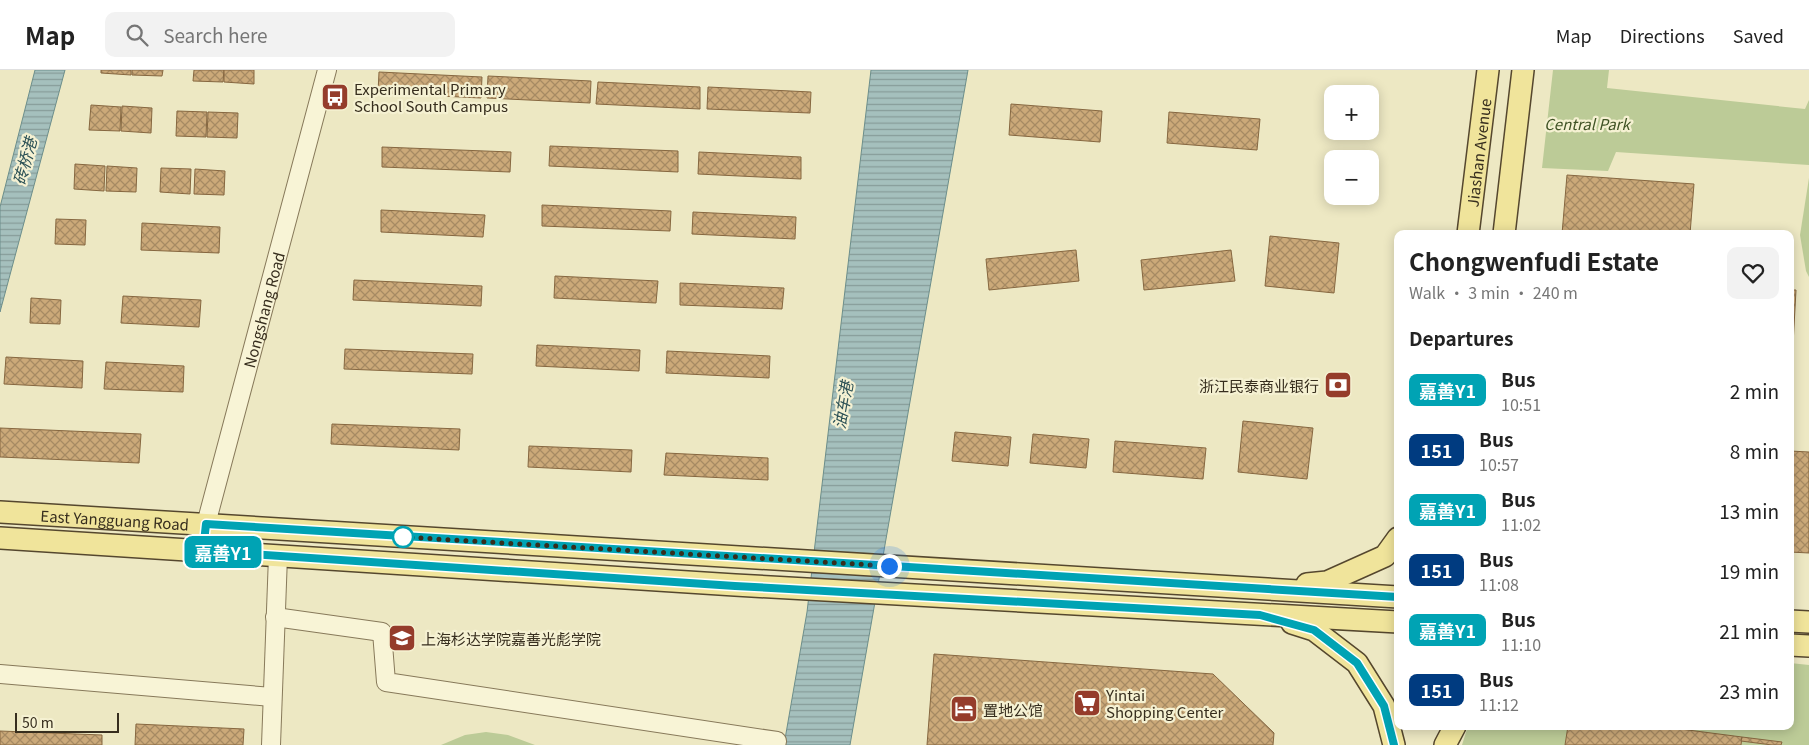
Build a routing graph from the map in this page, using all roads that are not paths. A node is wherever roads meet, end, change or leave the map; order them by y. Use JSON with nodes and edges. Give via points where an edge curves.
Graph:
{"nodes":[{"id":1,"x":327,"y":70,"type":"edge"},
{"id":2,"x":1488,"y":70,"type":"edge"},
{"id":3,"x":1523,"y":70,"type":"edge"},
{"id":4,"x":1468,"y":230,"type":"edge"},
{"id":5,"x":1504,"y":230,"type":"edge"},
{"id":6,"x":0,"y":512,"type":"edge"},
{"id":7,"x":206,"y":524,"type":"junction"},
{"id":8,"x":0,"y":538,"type":"edge"},
{"id":9,"x":1394,"y":544,"type":"edge"},
{"id":10,"x":203,"y":551,"type":"junction"},
{"id":11,"x":278,"y":556,"type":"junction"},
{"id":12,"x":1264,"y":589,"type":"junction"},
{"id":13,"x":1394,"y":597,"type":"edge"},
{"id":14,"x":1260,"y":615,"type":"junction"},
{"id":15,"x":275,"y":617,"type":"junction"},
{"id":16,"x":1794,"y":621,"type":"edge"},
{"id":17,"x":1394,"y":622,"type":"edge"},
{"id":18,"x":1809,"y":622,"type":"edge"},
{"id":19,"x":1794,"y":645,"type":"edge"},
{"id":20,"x":1809,"y":646,"type":"edge"},
{"id":21,"x":0,"y":674,"type":"edge"},
{"id":22,"x":272,"y":697,"type":"junction"},
{"id":23,"x":1402,"y":730,"type":"edge"},
{"id":24,"x":1443,"y":730,"type":"edge"},
{"id":25,"x":1453,"y":730,"type":"edge"},
{"id":26,"x":271,"y":745,"type":"edge"},
{"id":27,"x":776,"y":745,"type":"edge"},
{"id":28,"x":1394,"y":745,"type":"edge"},
{"id":29,"x":1400,"y":745,"type":"edge"},
{"id":30,"x":1441,"y":745,"type":"edge"},
{"id":31,"x":1446,"y":745,"type":"edge"}],
"edges":[{"from":1,"to":7,"type":"street","name":"Nongshang Road"},
{"from":2,"to":4,"type":"main road","name":"Jiashan Avenue"},
{"from":3,"to":5,"type":"main road"},
{"from":6,"to":7,"type":"main road","name":"East Yangguang Road"},
{"from":7,"to":10,"type":"street","name":"Nongshang Road"},
{"from":7,"to":12,"type":"main road","name":"East Yangguang Road"},
{"from":8,"to":10,"type":"main road","name":"East Yangguang Road"},
{"from":9,"to":12,"type":"main road","via":[[1385,556],[1327,582]]},
{"from":10,"to":11,"type":"main road","name":"East Yangguang Road"},
{"from":11,"to":14,"type":"main road","name":"East Yangguang Road","via":[[735,586]]},
{"from":11,"to":15,"type":"street"},
{"from":12,"to":13,"type":"main road","name":"East Yangguang Road"},
{"from":14,"to":17,"type":"main road","name":"East Yangguang Road"},
{"from":14,"to":28,"type":"main road","via":[[1314,630],[1357,663],[1384,706]]},
{"from":15,"to":22,"type":"street"},
{"from":15,"to":27,"type":"street","via":[[382,632],[386,682],[777,741]]},
{"from":16,"to":18,"type":"main road"},
{"from":19,"to":20,"type":"main road"},
{"from":21,"to":22,"type":"street"},
{"from":22,"to":26,"type":"street"},
{"from":23,"to":29,"type":"main road"},
{"from":24,"to":30,"type":"main road"},
{"from":25,"to":31,"type":"main road"}]}
